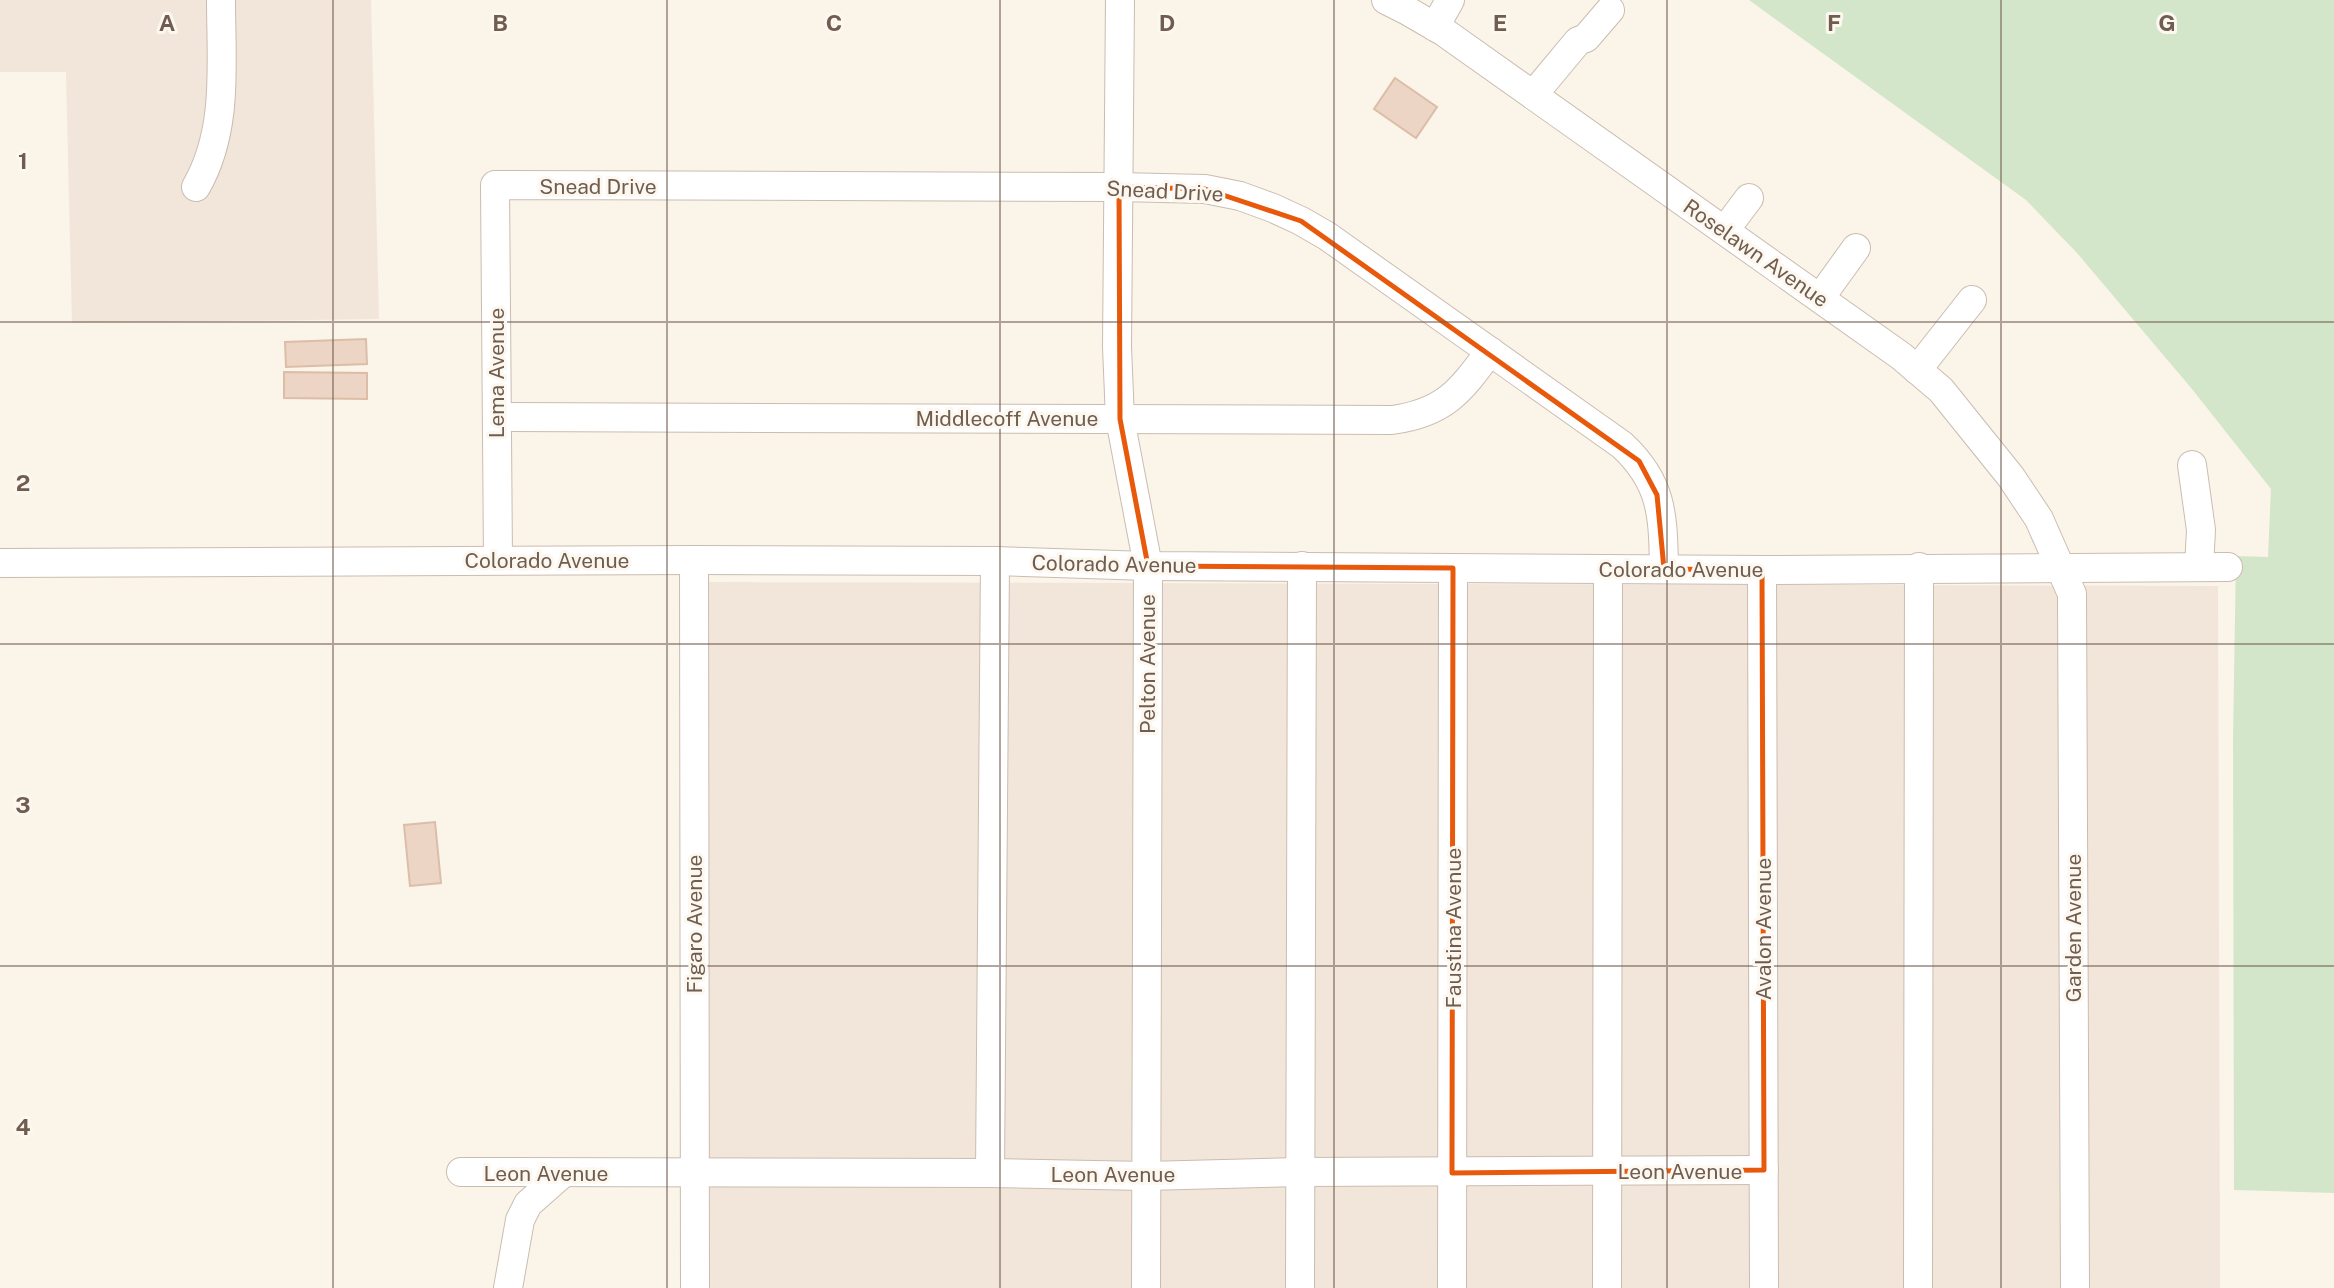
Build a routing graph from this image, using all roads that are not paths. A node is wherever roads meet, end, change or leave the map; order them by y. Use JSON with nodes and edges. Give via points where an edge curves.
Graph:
{"nodes":[{"id":1,"x":221,"y":0,"type":"edge"},
{"id":2,"x":1120,"y":0,"type":"edge"},
{"id":3,"x":1385,"y":0,"type":"edge"},
{"id":4,"x":1450,"y":0,"type":"edge"},
{"id":5,"x":1610,"y":10,"type":"dead end"},
{"id":6,"x":1434,"y":27,"type":"junction"},
{"id":7,"x":1532,"y":95,"type":"junction"},
{"id":8,"x":495,"y":186,"type":"joint"},
{"id":9,"x":197,"y":187,"type":"dead end"},
{"id":10,"x":1119,"y":187,"type":"junction"},
{"id":11,"x":1749,"y":198,"type":"dead end"},
{"id":12,"x":1724,"y":230,"type":"junction"},
{"id":13,"x":1856,"y":248,"type":"dead end"},
{"id":14,"x":1820,"y":298,"type":"junction"},
{"id":15,"x":1972,"y":300,"type":"dead end"},
{"id":16,"x":1490,"y":351,"type":"junction"},
{"id":17,"x":1917,"y":370,"type":"junction"},
{"id":18,"x":497,"y":417,"type":"junction"},
{"id":19,"x":1120,"y":419,"type":"junction"},
{"id":20,"x":2192,"y":465,"type":"dead end"},
{"id":21,"x":694,"y":560,"type":"junction"},
{"id":22,"x":498,"y":561,"type":"junction"},
{"id":23,"x":995,"y":561,"type":"junction"},
{"id":24,"x":0,"y":563,"type":"edge"},
{"id":25,"x":1148,"y":566,"type":"junction"},
{"id":26,"x":1302,"y":566,"type":"junction"},
{"id":27,"x":1919,"y":567,"type":"junction"},
{"id":28,"x":2228,"y":567,"type":"dead end"},
{"id":29,"x":1453,"y":568,"type":"junction"},
{"id":30,"x":2199,"y":568,"type":"junction"},
{"id":31,"x":1608,"y":569,"type":"junction"},
{"id":32,"x":1664,"y":569,"type":"junction"},
{"id":33,"x":2062,"y":569,"type":"junction"},
{"id":34,"x":1762,"y":570,"type":"junction"},
{"id":35,"x":1764,"y":1170,"type":"junction"},
{"id":36,"x":1607,"y":1171,"type":"junction"},
{"id":37,"x":461,"y":1172,"type":"dead end"},
{"id":38,"x":1299,"y":1172,"type":"junction"},
{"id":39,"x":563,"y":1173,"type":"junction"},
{"id":40,"x":695,"y":1173,"type":"junction"},
{"id":41,"x":990,"y":1173,"type":"junction"},
{"id":42,"x":1452,"y":1173,"type":"junction"},
{"id":43,"x":1146,"y":1176,"type":"junction"},
{"id":44,"x":508,"y":1288,"type":"edge"},
{"id":45,"x":695,"y":1288,"type":"edge"},
{"id":46,"x":1146,"y":1288,"type":"edge"},
{"id":47,"x":1300,"y":1288,"type":"edge"},
{"id":48,"x":1452,"y":1288,"type":"edge"},
{"id":49,"x":1607,"y":1288,"type":"edge"},
{"id":50,"x":1764,"y":1288,"type":"edge"},
{"id":51,"x":1918,"y":1288,"type":"edge"},
{"id":52,"x":2075,"y":1288,"type":"edge"}],
"edges":[{"from":1,"to":9,"type":"street","via":[[221,113],[216,143]]},
{"from":2,"to":10,"type":"street","name":"Pelton Avenue"},
{"from":3,"to":6,"type":"street","name":"Roselawn Avenue"},
{"from":4,"to":6,"type":"street"},
{"from":5,"to":7,"type":"street"},
{"from":6,"to":7,"type":"street","name":"Roselawn Avenue"},
{"from":7,"to":12,"type":"street","name":"Roselawn Avenue"},
{"from":8,"to":10,"type":"street","name":"Snead Drive"},
{"from":8,"to":18,"type":"street","name":"Lema Avenue"},
{"from":10,"to":16,"type":"street","name":"Snead Drive","via":[[1205,190],[1273,208],[1327,236]]},
{"from":10,"to":19,"type":"street","name":"Pelton Avenue"},
{"from":11,"to":12,"type":"street"},
{"from":12,"to":14,"type":"street","name":"Roselawn Avenue"},
{"from":13,"to":14,"type":"street"},
{"from":14,"to":17,"type":"street","name":"Roselawn Avenue"},
{"from":15,"to":17,"type":"street"},
{"from":16,"to":19,"type":"street","name":"Middlecoff Avenue","via":[[1465,386],[1446,402],[1409,418]]},
{"from":16,"to":32,"type":"street","name":"Snead Drive","via":[[1639,461],[1657,495]]},
{"from":17,"to":33,"type":"street","name":"Roselawn Avenue","via":[[1941,390],[2011,477],[2039,519]]},
{"from":18,"to":19,"type":"street","name":"Middlecoff Avenue"},
{"from":18,"to":22,"type":"street","name":"Lema Avenue"},
{"from":19,"to":25,"type":"street","name":"Pelton Avenue"},
{"from":20,"to":30,"type":"street","via":[[2201,530]]},
{"from":21,"to":22,"type":"street","name":"Colorado Avenue"},
{"from":21,"to":23,"type":"street","name":"Colorado Avenue"},
{"from":21,"to":40,"type":"street","name":"Figaro Avenue"},
{"from":22,"to":24,"type":"street","name":"Colorado Avenue"},
{"from":23,"to":25,"type":"street","name":"Colorado Avenue"},
{"from":23,"to":41,"type":"street"},
{"from":25,"to":26,"type":"street","name":"Colorado Avenue"},
{"from":25,"to":43,"type":"street","name":"Pelton Avenue"},
{"from":26,"to":29,"type":"street","name":"Colorado Avenue"},
{"from":26,"to":38,"type":"street"},
{"from":27,"to":33,"type":"street","name":"Colorado Avenue"},
{"from":27,"to":34,"type":"street","name":"Colorado Avenue"},
{"from":27,"to":51,"type":"street"},
{"from":28,"to":30,"type":"street","name":"Colorado Avenue"},
{"from":29,"to":31,"type":"street","name":"Colorado Avenue"},
{"from":29,"to":42,"type":"street","name":"Faustina Avenue"},
{"from":30,"to":33,"type":"street","name":"Colorado Avenue"},
{"from":31,"to":32,"type":"street","name":"Colorado Avenue"},
{"from":31,"to":36,"type":"street"},
{"from":32,"to":34,"type":"street","name":"Colorado Avenue"},
{"from":33,"to":52,"type":"street","name":"Garden Avenue","via":[[2072,594]]},
{"from":34,"to":35,"type":"street","name":"Avalon Avenue"},
{"from":35,"to":36,"type":"street","name":"Leon Avenue"},
{"from":35,"to":50,"type":"street","name":"Avalon Avenue"},
{"from":36,"to":42,"type":"street","name":"Leon Avenue"},
{"from":36,"to":49,"type":"street"},
{"from":37,"to":39,"type":"street","name":"Leon Avenue"},
{"from":38,"to":42,"type":"street","name":"Leon Avenue"},
{"from":38,"to":43,"type":"street","name":"Leon Avenue"},
{"from":38,"to":47,"type":"street"},
{"from":39,"to":40,"type":"street","name":"Leon Avenue"},
{"from":39,"to":44,"type":"street","via":[[528,1204],[520,1220]]},
{"from":40,"to":41,"type":"street","name":"Leon Avenue"},
{"from":40,"to":45,"type":"street","name":"Figaro Avenue"},
{"from":41,"to":43,"type":"street","name":"Leon Avenue"},
{"from":42,"to":48,"type":"street","name":"Faustina Avenue"},
{"from":43,"to":46,"type":"street","name":"Pelton Avenue"}]}
